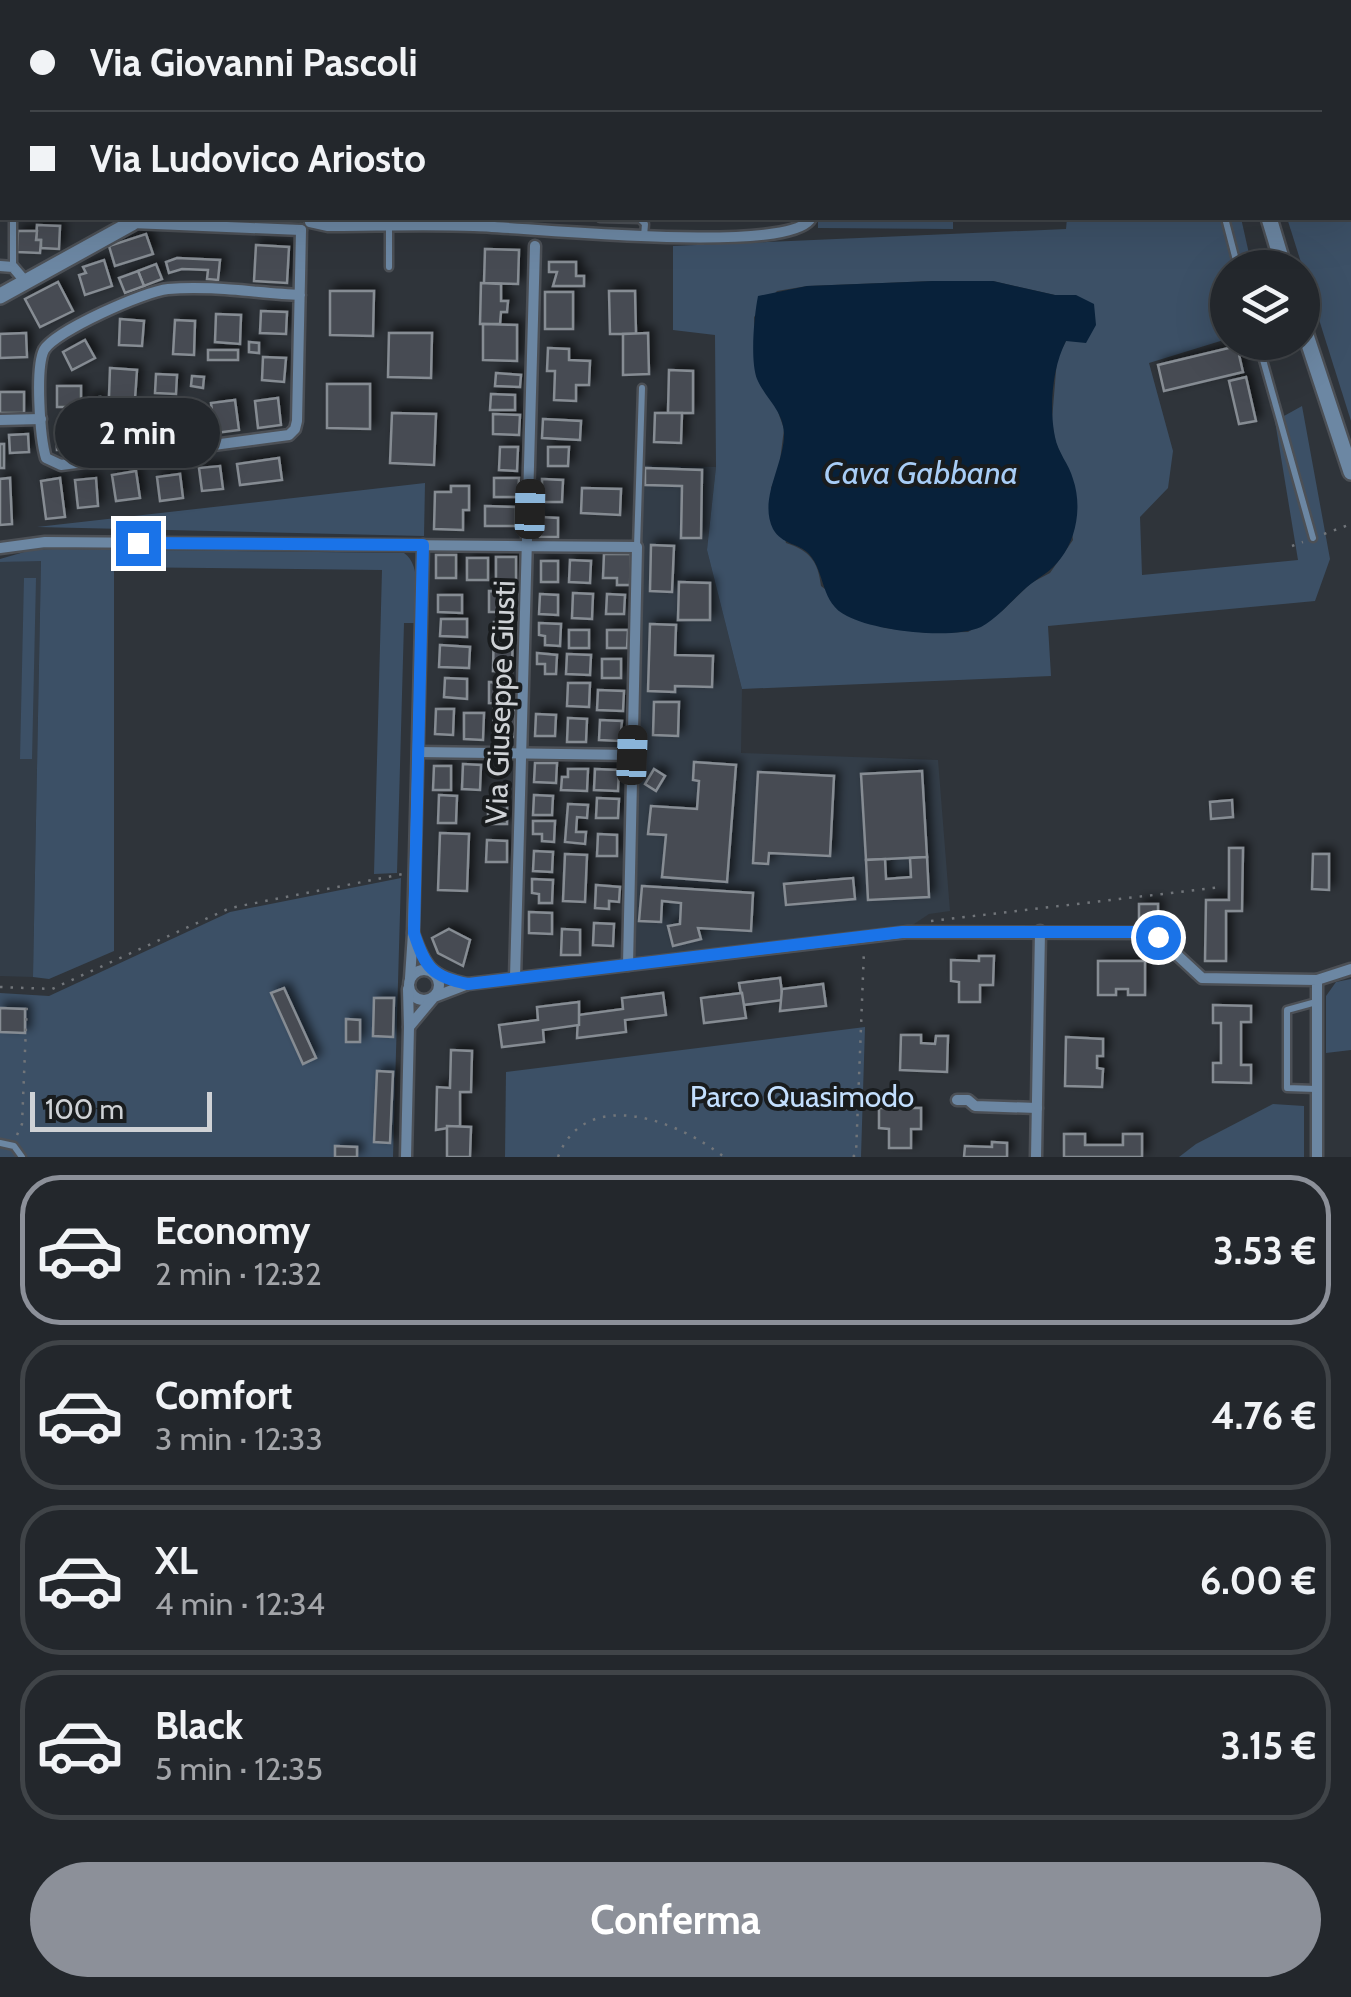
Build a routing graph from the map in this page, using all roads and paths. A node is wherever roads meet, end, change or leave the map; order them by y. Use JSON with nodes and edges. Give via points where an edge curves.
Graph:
{"nodes":[{"id":1,"x":13,"y":220,"type":"edge"},
{"id":2,"x":132,"y":220,"type":"edge"},
{"id":3,"x":640,"y":220,"type":"edge"},
{"id":4,"x":809,"y":220,"type":"edge"},
{"id":5,"x":1226,"y":220,"type":"edge"},
{"id":6,"x":1269,"y":220,"type":"edge"},
{"id":7,"x":389,"y":222,"type":"edge"},
{"id":8,"x":474,"y":222,"type":"edge"},
{"id":9,"x":308,"y":223,"type":"edge"},
{"id":10,"x":644,"y":236,"type":"junction"},
{"id":11,"x":535,"y":246,"type":"dead end"},
{"id":12,"x":1233,"y":250,"type":"edge"},
{"id":13,"x":1278,"y":250,"type":"edge"},
{"id":14,"x":6,"y":266,"type":"edge"},
{"id":15,"x":389,"y":266,"type":"dead end"},
{"id":16,"x":24,"y":280,"type":"junction"},
{"id":17,"x":0,"y":296,"type":"edge"},
{"id":18,"x":300,"y":296,"type":"junction"},
{"id":19,"x":1263,"y":360,"type":"edge"},
{"id":20,"x":1314,"y":360,"type":"edge"},
{"id":21,"x":642,"y":388,"type":"dead end"},
{"id":22,"x":41,"y":419,"type":"junction"},
{"id":23,"x":0,"y":420,"type":"edge"},
{"id":24,"x":1351,"y":472,"type":"edge"},
{"id":25,"x":1313,"y":538,"type":"dead end"},
{"id":26,"x":423,"y":545,"type":"junction"},
{"id":27,"x":529,"y":546,"type":"junction"},
{"id":28,"x":637,"y":547,"type":"junction"},
{"id":29,"x":0,"y":548,"type":"edge"},
{"id":30,"x":418,"y":752,"type":"junction"},
{"id":31,"x":524,"y":754,"type":"junction"},
{"id":32,"x":632,"y":755,"type":"junction"},
{"id":33,"x":415,"y":878,"type":"junction"},
{"id":34,"x":1222,"y":887,"type":"dead end"},
{"id":35,"x":1040,"y":931,"type":"junction"},
{"id":36,"x":908,"y":932,"type":"junction"},
{"id":37,"x":414,"y":933,"type":"junction"},
{"id":38,"x":864,"y":936,"type":"junction"},
{"id":39,"x":628,"y":965,"type":"junction"},
{"id":40,"x":1351,"y":969,"type":"edge"},
{"id":41,"x":433,"y":973,"type":"junction"},
{"id":42,"x":516,"y":978,"type":"junction"},
{"id":43,"x":1317,"y":980,"type":"junction"},
{"id":44,"x":409,"y":984,"type":"junction"},
{"id":45,"x":468,"y":984,"type":"junction"},
{"id":46,"x":0,"y":986,"type":"edge"},
{"id":47,"x":434,"y":997,"type":"junction"},
{"id":48,"x":27,"y":1002,"type":"dead end"},
{"id":49,"x":1317,"y":1002,"type":"junction"},
{"id":50,"x":409,"y":1027,"type":"junction"},
{"id":51,"x":1317,"y":1089,"type":"junction"},
{"id":52,"x":957,"y":1100,"type":"dead end"},
{"id":53,"x":1037,"y":1108,"type":"junction"},
{"id":54,"x":0,"y":1143,"type":"edge"},
{"id":55,"x":14,"y":1146,"type":"junction"},
{"id":56,"x":22,"y":1157,"type":"edge"},
{"id":57,"x":406,"y":1157,"type":"edge"},
{"id":58,"x":558,"y":1157,"type":"edge"},
{"id":59,"x":724,"y":1157,"type":"edge"},
{"id":60,"x":853,"y":1157,"type":"edge"},
{"id":61,"x":1036,"y":1157,"type":"edge"},
{"id":62,"x":1317,"y":1157,"type":"edge"}],
"edges":[{"from":1,"to":14,"type":"lane"},
{"from":2,"to":9,"type":"street"},
{"from":2,"to":16,"type":"street"},
{"from":3,"to":10,"type":"lane"},
{"from":4,"to":10,"type":"street","via":[[800,229],[726,237]]},
{"from":5,"to":12,"type":"lane"},
{"from":6,"to":13,"type":"street"},
{"from":7,"to":8,"type":"street"},
{"from":7,"to":9,"type":"street"},
{"from":7,"to":15,"type":"lane"},
{"from":8,"to":10,"type":"street"},
{"from":9,"to":18,"type":"street"},
{"from":11,"to":27,"type":"street","name":"Via Giuseppe Giusti"},
{"from":14,"to":16,"type":"street"},
{"from":16,"to":17,"type":"street"},
{"from":18,"to":22,"type":"street","via":[[173,288],[127,301],[58,336],[44,351]]},
{"from":18,"to":22,"type":"street","via":[[297,420],[289,436],[61,465],[46,458]]},
{"from":19,"to":25,"type":"lane"},
{"from":20,"to":24,"type":"street"},
{"from":21,"to":28,"type":"lane"},
{"from":22,"to":23,"type":"street"},
{"from":26,"to":27,"type":"street"},
{"from":26,"to":29,"type":"street","via":[[45,542]]},
{"from":26,"to":30,"type":"street"},
{"from":27,"to":28,"type":"street"},
{"from":27,"to":31,"type":"street","name":"Via Giuseppe Giusti"},
{"from":28,"to":32,"type":"street"},
{"from":30,"to":31,"type":"street"},
{"from":30,"to":33,"type":"street"},
{"from":31,"to":32,"type":"street"},
{"from":31,"to":42,"type":"street","name":"Via Giuseppe Giusti"},
{"from":32,"to":39,"type":"street"},
{"from":33,"to":37,"type":"street"},
{"from":33,"to":46,"type":"path","via":[[403,874],[230,908],[52,989]]},
{"from":34,"to":36,"type":"path","via":[[936,919]]},
{"from":35,"to":36,"type":"street"},
{"from":35,"to":43,"type":"street","via":[[1151,934],[1207,979]]},
{"from":35,"to":53,"type":"street"},
{"from":36,"to":38,"type":"street"},
{"from":37,"to":41,"type":"street"},
{"from":37,"to":44,"type":"street"},
{"from":38,"to":39,"type":"street"},
{"from":38,"to":60,"type":"path"},
{"from":39,"to":42,"type":"street"},
{"from":40,"to":43,"type":"street"},
{"from":41,"to":44,"type":"street","via":[[418,971]]},
{"from":41,"to":45,"type":"street"},
{"from":41,"to":47,"type":"street","via":[[439,982]]},
{"from":42,"to":45,"type":"street"},
{"from":43,"to":49,"type":"street"},
{"from":44,"to":47,"type":"street","via":[[418,1000]]},
{"from":44,"to":50,"type":"street"},
{"from":45,"to":47,"type":"street"},
{"from":47,"to":50,"type":"street"},
{"from":48,"to":55,"type":"path","via":[[22,1124]]},
{"from":49,"to":51,"type":"street"},
{"from":49,"to":51,"type":"lane","via":[[1287,1010],[1287,1088]]},
{"from":50,"to":57,"type":"street"},
{"from":51,"to":62,"type":"street"},
{"from":52,"to":53,"type":"street"},
{"from":53,"to":61,"type":"street"},
{"from":54,"to":55,"type":"lane"},
{"from":55,"to":56,"type":"lane"},
{"from":58,"to":59,"type":"path","via":[[586,1121],[628,1116],[670,1125]]}]}
